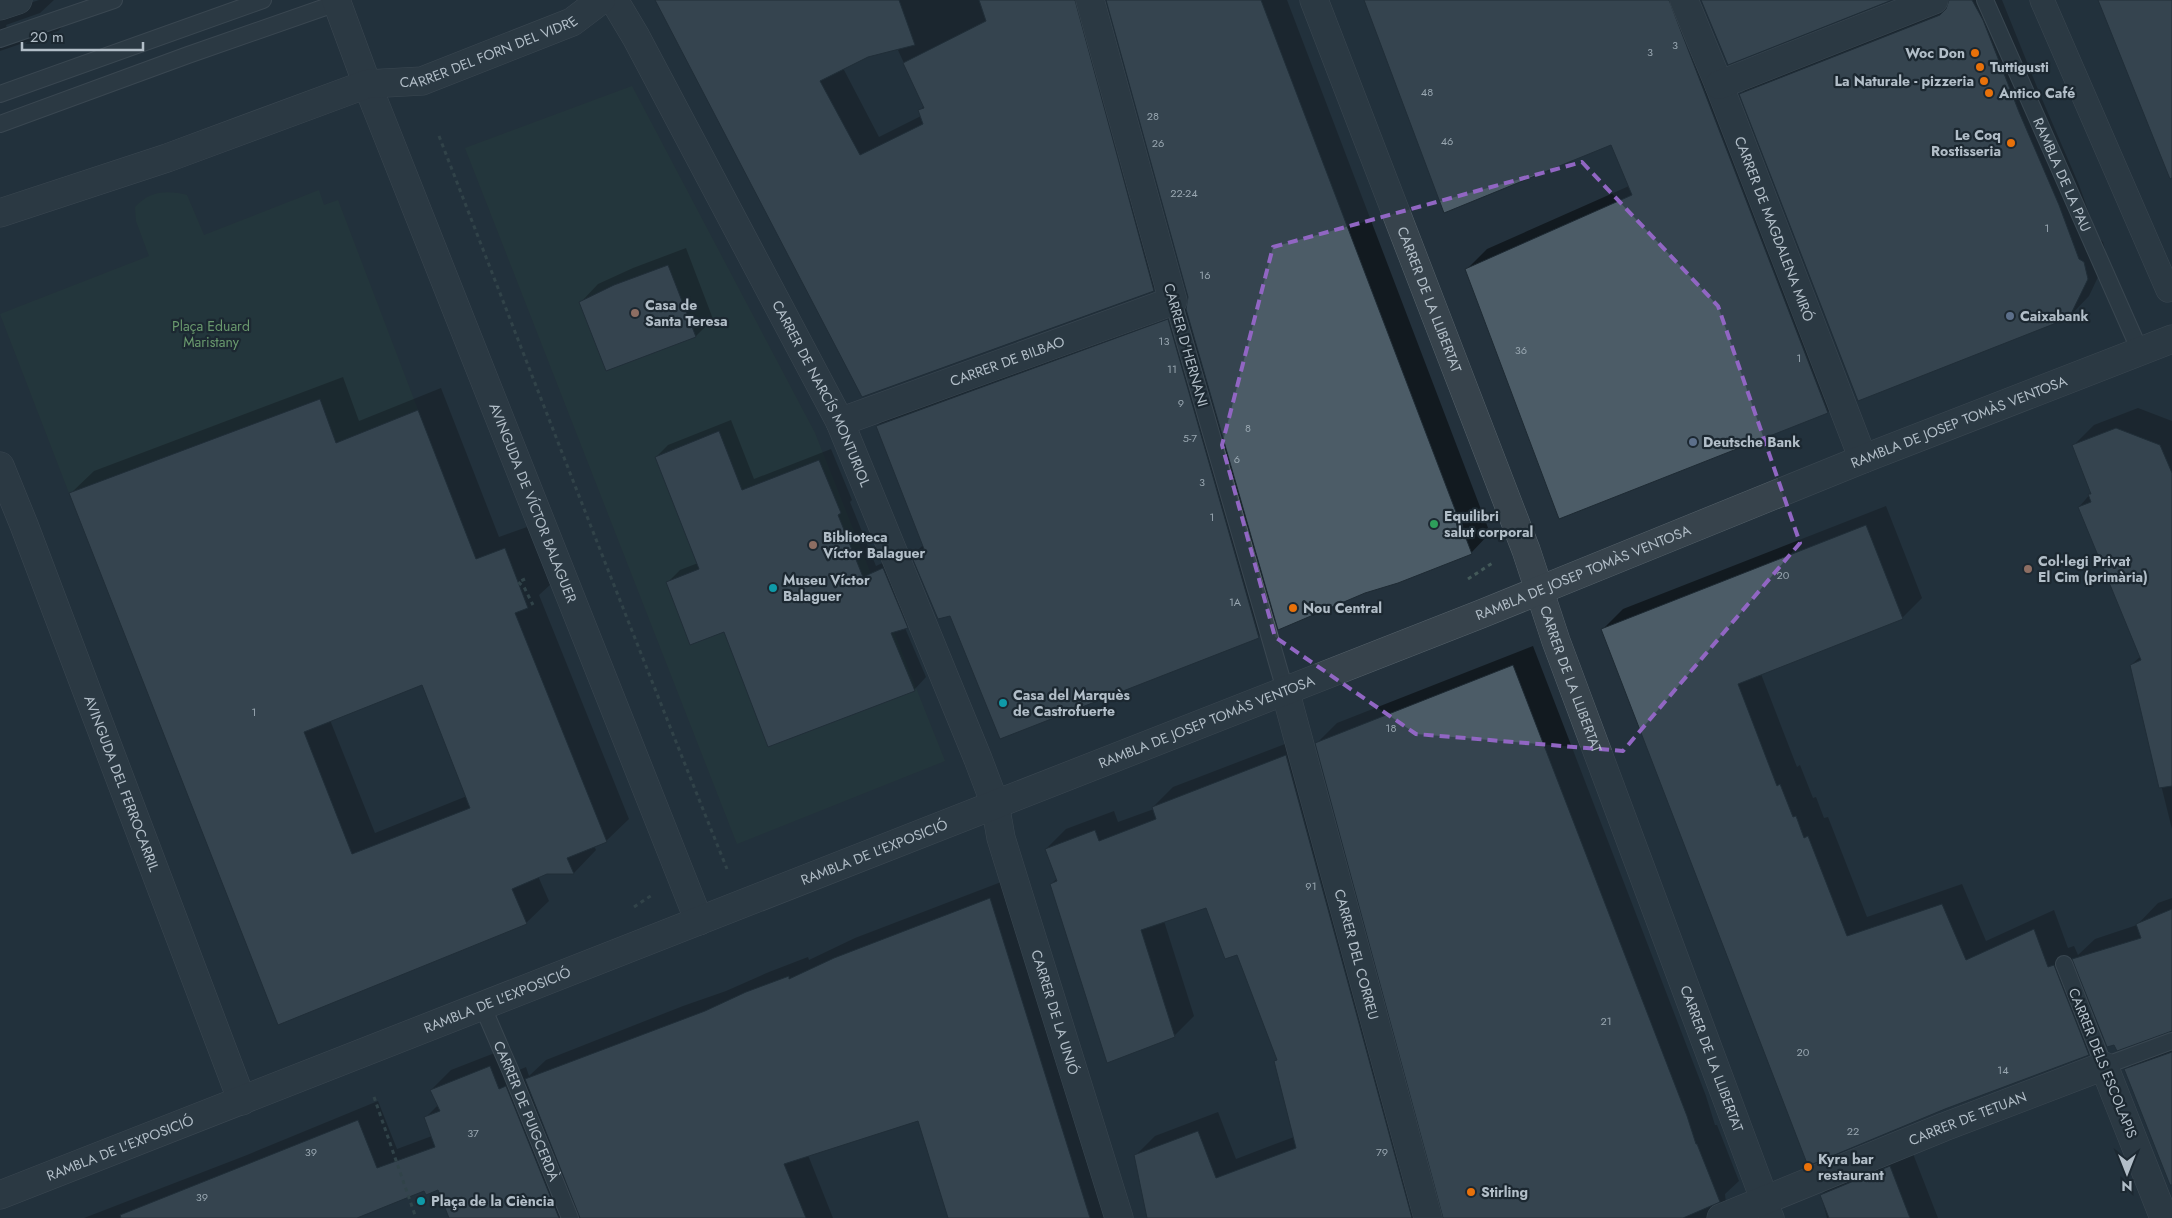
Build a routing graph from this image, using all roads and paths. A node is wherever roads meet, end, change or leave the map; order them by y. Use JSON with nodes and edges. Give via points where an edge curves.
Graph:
{"nodes":[{"id":1,"x":18,"y":0,"type":"edge"},
{"id":2,"x":114,"y":0,"type":"edge"},
{"id":3,"x":263,"y":0,"type":"edge"},
{"id":4,"x":602,"y":0,"type":"edge"},
{"id":5,"x":614,"y":0,"type":"edge"},
{"id":6,"x":1090,"y":0,"type":"edge"},
{"id":7,"x":1314,"y":0,"type":"edge"},
{"id":8,"x":1684,"y":0,"type":"edge"},
{"id":9,"x":1934,"y":0,"type":"edge"},
{"id":10,"x":1985,"y":0,"type":"edge"},
{"id":11,"x":2042,"y":0,"type":"edge"},
{"id":12,"x":337,"y":2,"type":"edge"},
{"id":13,"x":0,"y":6,"type":"edge"},
{"id":14,"x":0,"y":39,"type":"edge"},
{"id":15,"x":367,"y":84,"type":"junction"},
{"id":16,"x":1719,"y":85,"type":"junction"},
{"id":17,"x":0,"y":94,"type":"edge"},
{"id":18,"x":0,"y":124,"type":"edge"},
{"id":19,"x":439,"y":136,"type":"dead end"},
{"id":20,"x":0,"y":213,"type":"edge"},
{"id":21,"x":2168,"y":290,"type":"dead end"},
{"id":22,"x":1173,"y":301,"type":"junction"},
{"id":23,"x":2172,"y":339,"type":"edge"},
{"id":24,"x":2140,"y":351,"type":"junction"},
{"id":25,"x":840,"y":422,"type":"junction"},
{"id":26,"x":1863,"y":459,"type":"junction"},
{"id":27,"x":0,"y":466,"type":"edge"},
{"id":28,"x":1540,"y":590,"type":"junction"},
{"id":29,"x":1285,"y":690,"type":"junction"},
{"id":30,"x":995,"y":804,"type":"junction"},
{"id":31,"x":727,"y":869,"type":"dead end"},
{"id":32,"x":699,"y":921,"type":"junction"},
{"id":33,"x":2064,"y":964,"type":"dead end"},
{"id":34,"x":482,"y":1005,"type":"junction"},
{"id":35,"x":2172,"y":1041,"type":"edge"},
{"id":36,"x":2104,"y":1066,"type":"junction"},
{"id":37,"x":374,"y":1097,"type":"dead end"},
{"id":38,"x":242,"y":1101,"type":"junction"},
{"id":39,"x":0,"y":1196,"type":"edge"},
{"id":40,"x":1769,"y":1209,"type":"edge"},
{"id":41,"x":416,"y":1218,"type":"edge"},
{"id":42,"x":570,"y":1218,"type":"edge"},
{"id":43,"x":1119,"y":1218,"type":"edge"},
{"id":44,"x":1428,"y":1218,"type":"edge"},
{"id":45,"x":1721,"y":1218,"type":"edge"},
{"id":46,"x":2164,"y":1218,"type":"edge"}],
"edges":[{"from":1,"to":13,"type":"street"},
{"from":2,"to":14,"type":"lane"},
{"from":3,"to":17,"type":"lane"},
{"from":4,"to":15,"type":"street","name":"CARRER DEL FORN DEL VIDRE","via":[[572,22],[422,81]]},
{"from":5,"to":25,"type":"street","name":"CARRER DE NARCÍS MONTURIOL"},
{"from":6,"to":22,"type":"street","name":"CARRER D'HERNANI"},
{"from":7,"to":28,"type":"street","name":"CARRER DE LA LLIBERTAT"},
{"from":8,"to":16,"type":"street","name":"CARRER DE MAGDALENA MIRÓ"},
{"from":9,"to":16,"type":"street"},
{"from":10,"to":24,"type":"lane","name":"RAMBLA DE LA PAU"},
{"from":11,"to":21,"type":"street"},
{"from":12,"to":15,"type":"street"},
{"from":12,"to":18,"type":"lane"},
{"from":15,"to":20,"type":"street","via":[[167,158]]},
{"from":15,"to":32,"type":"street","name":"AVINGUDA DE VÍCTOR BALAGUER"},
{"from":16,"to":26,"type":"street","name":"CARRER DE MAGDALENA MIRÓ"},
{"from":19,"to":31,"type":"path"},
{"from":22,"to":25,"type":"street","name":"CARRER DE BILBAO"},
{"from":22,"to":29,"type":"lane","name":"CARRER D'HERNANI"},
{"from":23,"to":24,"type":"street","name":"RAMBLA DE JOSEP TOMÀS VENTOSA"},
{"from":24,"to":26,"type":"street","name":"RAMBLA DE JOSEP TOMÀS VENTOSA"},
{"from":25,"to":30,"type":"street","name":"CARRER DE NARCÍS MONTURIOL"},
{"from":26,"to":28,"type":"street","name":"RAMBLA DE JOSEP TOMÀS VENTOSA"},
{"from":27,"to":38,"type":"street","name":"AVINGUDA DEL FERROCARRIL"},
{"from":28,"to":29,"type":"street","name":"RAMBLA DE JOSEP TOMÀS VENTOSA"},
{"from":28,"to":40,"type":"street","name":"CARRER DE LA LLIBERTAT","via":[[1556,641]]},
{"from":29,"to":30,"type":"street","name":"RAMBLA DE JOSEP TOMÀS VENTOSA"},
{"from":29,"to":44,"type":"street","name":"CARRER DEL CORREU"},
{"from":30,"to":32,"type":"street","name":"RAMBLA DE L'EXPOSICIÓ"},
{"from":30,"to":43,"type":"street","name":"CARRER DE LA UNIÓ","via":[[1001,838]]},
{"from":32,"to":34,"type":"street","name":"RAMBLA DE L'EXPOSICIÓ"},
{"from":33,"to":36,"type":"lane","name":"CARRER DELS ESCOLAPIS"},
{"from":34,"to":38,"type":"street","name":"RAMBLA DE L'EXPOSICIÓ"},
{"from":34,"to":42,"type":"lane","name":"CARRER DE PUIGCERDÀ"},
{"from":35,"to":36,"type":"lane","name":"CARRER DE TETUAN"},
{"from":36,"to":40,"type":"street","name":"CARRER DE TETUAN","via":[[1944,1127]]},
{"from":36,"to":46,"type":"street","name":"CARRER DELS ESCOLAPIS"},
{"from":37,"to":41,"type":"path"},
{"from":38,"to":39,"type":"street","name":"RAMBLA DE L'EXPOSICIÓ"},
{"from":40,"to":45,"type":"street","name":"CARRER DE TETUAN"}]}
